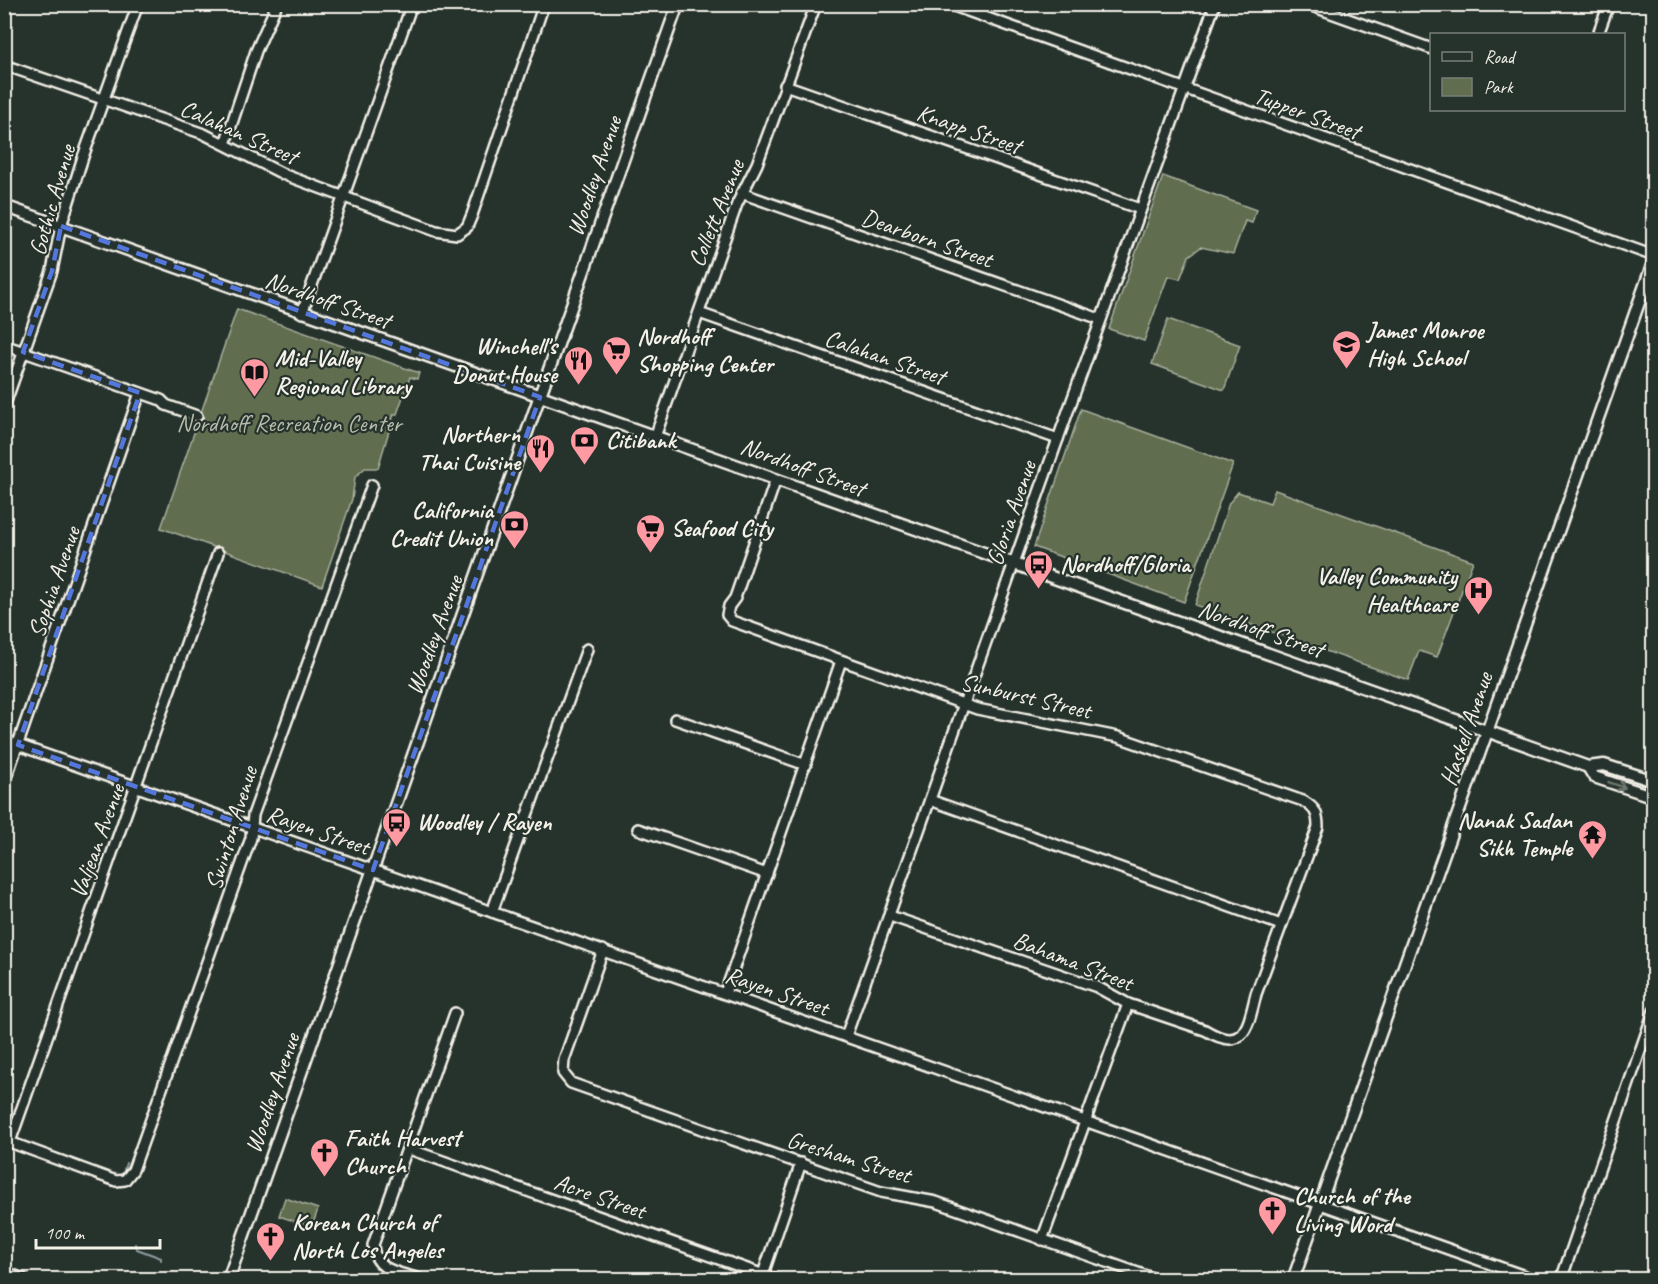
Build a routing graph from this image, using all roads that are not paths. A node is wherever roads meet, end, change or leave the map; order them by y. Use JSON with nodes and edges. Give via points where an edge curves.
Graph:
{"nodes":[{"id":1,"x":138,"y":4,"type":"edge"},
{"id":2,"x":277,"y":4,"type":"edge"},
{"id":3,"x":412,"y":4,"type":"edge"},
{"id":4,"x":544,"y":4,"type":"edge"},
{"id":5,"x":678,"y":4,"type":"edge"},
{"id":6,"x":816,"y":4,"type":"edge"},
{"id":7,"x":948,"y":4,"type":"edge"},
{"id":8,"x":1215,"y":4,"type":"edge"},
{"id":9,"x":1306,"y":4,"type":"edge"},
{"id":10,"x":1609,"y":4,"type":"edge"},
{"id":11,"x":1598,"y":33,"type":"edge"},
{"id":12,"x":1430,"y":49,"type":"edge"},
{"id":13,"x":4,"y":65,"type":"edge"},
{"id":14,"x":785,"y":85,"type":"junction"},
{"id":15,"x":1183,"y":90,"type":"junction"},
{"id":16,"x":104,"y":99,"type":"junction"},
{"id":17,"x":225,"y":144,"type":"junction"},
{"id":18,"x":741,"y":193,"type":"junction"},
{"id":19,"x":344,"y":196,"type":"junction"},
{"id":20,"x":4,"y":206,"type":"edge"},
{"id":21,"x":1140,"y":209,"type":"junction"},
{"id":22,"x":60,"y":226,"type":"junction"},
{"id":23,"x":1653,"y":258,"type":"edge"},
{"id":24,"x":302,"y":313,"type":"junction"},
{"id":25,"x":699,"y":313,"type":"junction"},
{"id":26,"x":1100,"y":319,"type":"junction"},
{"id":27,"x":4,"y":345,"type":"edge"},
{"id":28,"x":23,"y":352,"type":"junction"},
{"id":29,"x":140,"y":393,"type":"junction"},
{"id":30,"x":540,"y":397,"type":"junction"},
{"id":31,"x":4,"y":406,"type":"edge"},
{"id":32,"x":197,"y":416,"type":"dead end"},
{"id":33,"x":655,"y":437,"type":"junction"},
{"id":34,"x":1058,"y":439,"type":"junction"},
{"id":35,"x":776,"y":479,"type":"junction"},
{"id":36,"x":372,"y":485,"type":"dead end"},
{"id":37,"x":218,"y":553,"type":"dead end"},
{"id":38,"x":1014,"y":564,"type":"junction"},
{"id":39,"x":587,"y":649,"type":"dead end"},
{"id":40,"x":841,"y":661,"type":"junction"},
{"id":41,"x":964,"y":703,"type":"junction"},
{"id":42,"x":675,"y":719,"type":"dead end"},
{"id":43,"x":1488,"y":731,"type":"junction"},
{"id":44,"x":4,"y":740,"type":"edge"},
{"id":45,"x":18,"y":745,"type":"junction"},
{"id":46,"x":806,"y":765,"type":"junction"},
{"id":47,"x":1588,"y":767,"type":"junction"},
{"id":48,"x":1653,"y":780,"type":"edge"},
{"id":49,"x":4,"y":784,"type":"edge"},
{"id":50,"x":137,"y":787,"type":"junction"},
{"id":51,"x":1653,"y":797,"type":"edge"},
{"id":52,"x":930,"y":800,"type":"junction"},
{"id":53,"x":252,"y":828,"type":"junction"},
{"id":54,"x":638,"y":830,"type":"dead end"},
{"id":55,"x":373,"y":870,"type":"junction"},
{"id":56,"x":767,"y":874,"type":"junction"},
{"id":57,"x":492,"y":912,"type":"junction"},
{"id":58,"x":890,"y":916,"type":"junction"},
{"id":59,"x":1281,"y":925,"type":"junction"},
{"id":60,"x":603,"y":950,"type":"junction"},
{"id":61,"x":725,"y":993,"type":"junction"},
{"id":62,"x":1128,"y":1004,"type":"junction"},
{"id":63,"x":1653,"y":1011,"type":"edge"},
{"id":64,"x":454,"y":1013,"type":"dead end"},
{"id":65,"x":846,"y":1036,"type":"junction"},
{"id":66,"x":1084,"y":1122,"type":"junction"},
{"id":67,"x":8,"y":1141,"type":"edge"},
{"id":68,"x":409,"y":1149,"type":"junction"},
{"id":69,"x":801,"y":1163,"type":"junction"},
{"id":70,"x":1321,"y":1204,"type":"junction"},
{"id":71,"x":1042,"y":1240,"type":"junction"},
{"id":72,"x":4,"y":1272,"type":"edge"},
{"id":73,"x":761,"y":1277,"type":"edge"},
{"id":74,"x":24,"y":1280,"type":"edge"},
{"id":75,"x":228,"y":1280,"type":"edge"},
{"id":76,"x":422,"y":1280,"type":"edge"},
{"id":77,"x":778,"y":1280,"type":"edge"},
{"id":78,"x":1158,"y":1280,"type":"edge"},
{"id":79,"x":1293,"y":1280,"type":"edge"},
{"id":80,"x":1536,"y":1280,"type":"edge"},
{"id":81,"x":1561,"y":1280,"type":"edge"}],
"edges":[{"from":1,"to":16,"type":"street","name":"Gothic Avenue"},
{"from":2,"to":17,"type":"street","via":[[256,51]]},
{"from":3,"to":19,"type":"street"},
{"from":4,"to":19,"type":"street","name":"Calahan Street","via":[[467,227],[457,234],[436,231]]},
{"from":5,"to":30,"type":"main road","name":"Woodley Avenue"},
{"from":6,"to":14,"type":"street","name":"Collett Avenue"},
{"from":7,"to":15,"type":"street","name":"Tupper Street"},
{"from":8,"to":15,"type":"street","name":"Gloria Avenue"},
{"from":9,"to":12,"type":"street"},
{"from":10,"to":11,"type":"street"},
{"from":13,"to":16,"type":"street","name":"Calahan Street"},
{"from":14,"to":18,"type":"street","name":"Collett Avenue","via":[[757,164]]},
{"from":14,"to":21,"type":"street","name":"Knapp Street"},
{"from":15,"to":21,"type":"street","name":"Gloria Avenue"},
{"from":15,"to":23,"type":"street","name":"Tupper Street"},
{"from":16,"to":17,"type":"street","name":"Calahan Street"},
{"from":16,"to":22,"type":"street","name":"Gothic Avenue"},
{"from":17,"to":19,"type":"street","name":"Calahan Street","via":[[277,172]]},
{"from":18,"to":25,"type":"street","name":"Collett Avenue"},
{"from":18,"to":26,"type":"street","name":"Dearborn Street"},
{"from":19,"to":24,"type":"street"},
{"from":20,"to":22,"type":"main road","name":"Nordhoff Street"},
{"from":21,"to":26,"type":"street","name":"Gloria Avenue"},
{"from":22,"to":24,"type":"main road","name":"Nordhoff Street"},
{"from":22,"to":28,"type":"street","name":"Gothic Avenue","via":[[52,271]]},
{"from":23,"to":43,"type":"main road","name":"Haskell Avenue"},
{"from":24,"to":30,"type":"main road","name":"Nordhoff Street"},
{"from":25,"to":33,"type":"street","name":"Collett Avenue"},
{"from":25,"to":34,"type":"street","name":"Calahan Street"},
{"from":26,"to":34,"type":"street","name":"Gloria Avenue"},
{"from":27,"to":28,"type":"street"},
{"from":28,"to":29,"type":"street"},
{"from":28,"to":31,"type":"street","name":"Gothic Avenue"},
{"from":29,"to":32,"type":"street"},
{"from":29,"to":45,"type":"street","name":"Sophia Avenue"},
{"from":30,"to":33,"type":"main road","name":"Nordhoff Street"},
{"from":30,"to":55,"type":"main road","name":"Woodley Avenue"},
{"from":33,"to":35,"type":"main road","name":"Nordhoff Street"},
{"from":34,"to":38,"type":"street","name":"Gloria Avenue"},
{"from":35,"to":38,"type":"main road","name":"Nordhoff Street"},
{"from":35,"to":40,"type":"street","name":"Sunburst Street","via":[[727,615],[736,623]]},
{"from":36,"to":53,"type":"street","name":"Swinton Avenue","via":[[253,815]]},
{"from":37,"to":50,"type":"street","name":"Valjean Avenue"},
{"from":38,"to":41,"type":"street","name":"Gloria Avenue"},
{"from":38,"to":43,"type":"main road","name":"Nordhoff Street"},
{"from":39,"to":57,"type":"street"},
{"from":40,"to":41,"type":"street","name":"Sunburst Street"},
{"from":40,"to":46,"type":"street"},
{"from":41,"to":52,"type":"street","name":"Gloria Avenue"},
{"from":41,"to":59,"type":"street","name":"Sunburst Street","via":[[977,709],[1118,737],[1303,801],[1317,811],[1318,827]]},
{"from":42,"to":46,"type":"street"},
{"from":43,"to":47,"type":"main road","name":"Nordhoff Street"},
{"from":43,"to":70,"type":"main road","name":"Haskell Avenue"},
{"from":44,"to":45,"type":"street","name":"Rayen Street"},
{"from":45,"to":49,"type":"street","name":"Sophia Avenue"},
{"from":45,"to":50,"type":"street","name":"Rayen Street"},
{"from":46,"to":56,"type":"street"},
{"from":47,"to":48,"type":"main road","name":"Nordhoff Street","via":[[1604,765]]},
{"from":47,"to":51,"type":"main road","name":"Nordhoff Street","one_way":true,"via":[[1593,777]]},
{"from":50,"to":53,"type":"street","name":"Rayen Street"},
{"from":50,"to":67,"type":"street","name":"Valjean Avenue"},
{"from":52,"to":58,"type":"street","name":"Gloria Avenue"},
{"from":52,"to":59,"type":"street"},
{"from":53,"to":55,"type":"street","name":"Rayen Street"},
{"from":53,"to":67,"type":"street","name":"Swinton Avenue","via":[[248,849],[136,1165],[125,1180],[110,1179]]},
{"from":54,"to":56,"type":"street"},
{"from":55,"to":57,"type":"street","name":"Rayen Street"},
{"from":55,"to":75,"type":"main road","name":"Woodley Avenue"},
{"from":56,"to":61,"type":"street"},
{"from":57,"to":60,"type":"street","name":"Rayen Street"},
{"from":58,"to":62,"type":"street","name":"Bahama Street","via":[[1097,987]]},
{"from":58,"to":65,"type":"street","name":"Gloria Avenue"},
{"from":59,"to":62,"type":"street","name":"Bahama Street","via":[[1242,1036],[1222,1039]]},
{"from":60,"to":61,"type":"street","name":"Rayen Street"},
{"from":60,"to":69,"type":"street","name":"Gresham Street","via":[[564,1060],[565,1078],[580,1087]]},
{"from":61,"to":65,"type":"street","name":"Rayen Street"},
{"from":62,"to":66,"type":"street"},
{"from":63,"to":81,"type":"street"},
{"from":64,"to":68,"type":"street"},
{"from":65,"to":66,"type":"street","name":"Rayen Street"},
{"from":66,"to":70,"type":"street","name":"Rayen Street"},
{"from":66,"to":71,"type":"street"},
{"from":68,"to":73,"type":"street","name":"Acre Street"},
{"from":68,"to":76,"type":"street","via":[[375,1237],[376,1259],[391,1272]]},
{"from":69,"to":71,"type":"street","name":"Gresham Street","via":[[881,1192],[936,1202]]},
{"from":69,"to":73,"type":"street"},
{"from":70,"to":79,"type":"main road","name":"Haskell Avenue"},
{"from":70,"to":80,"type":"street","name":"Rayen Street"},
{"from":71,"to":78,"type":"street","name":"Gresham Street"},
{"from":72,"to":74,"type":"main road"},
{"from":73,"to":77,"type":"street","name":"Acre Street"}]}
